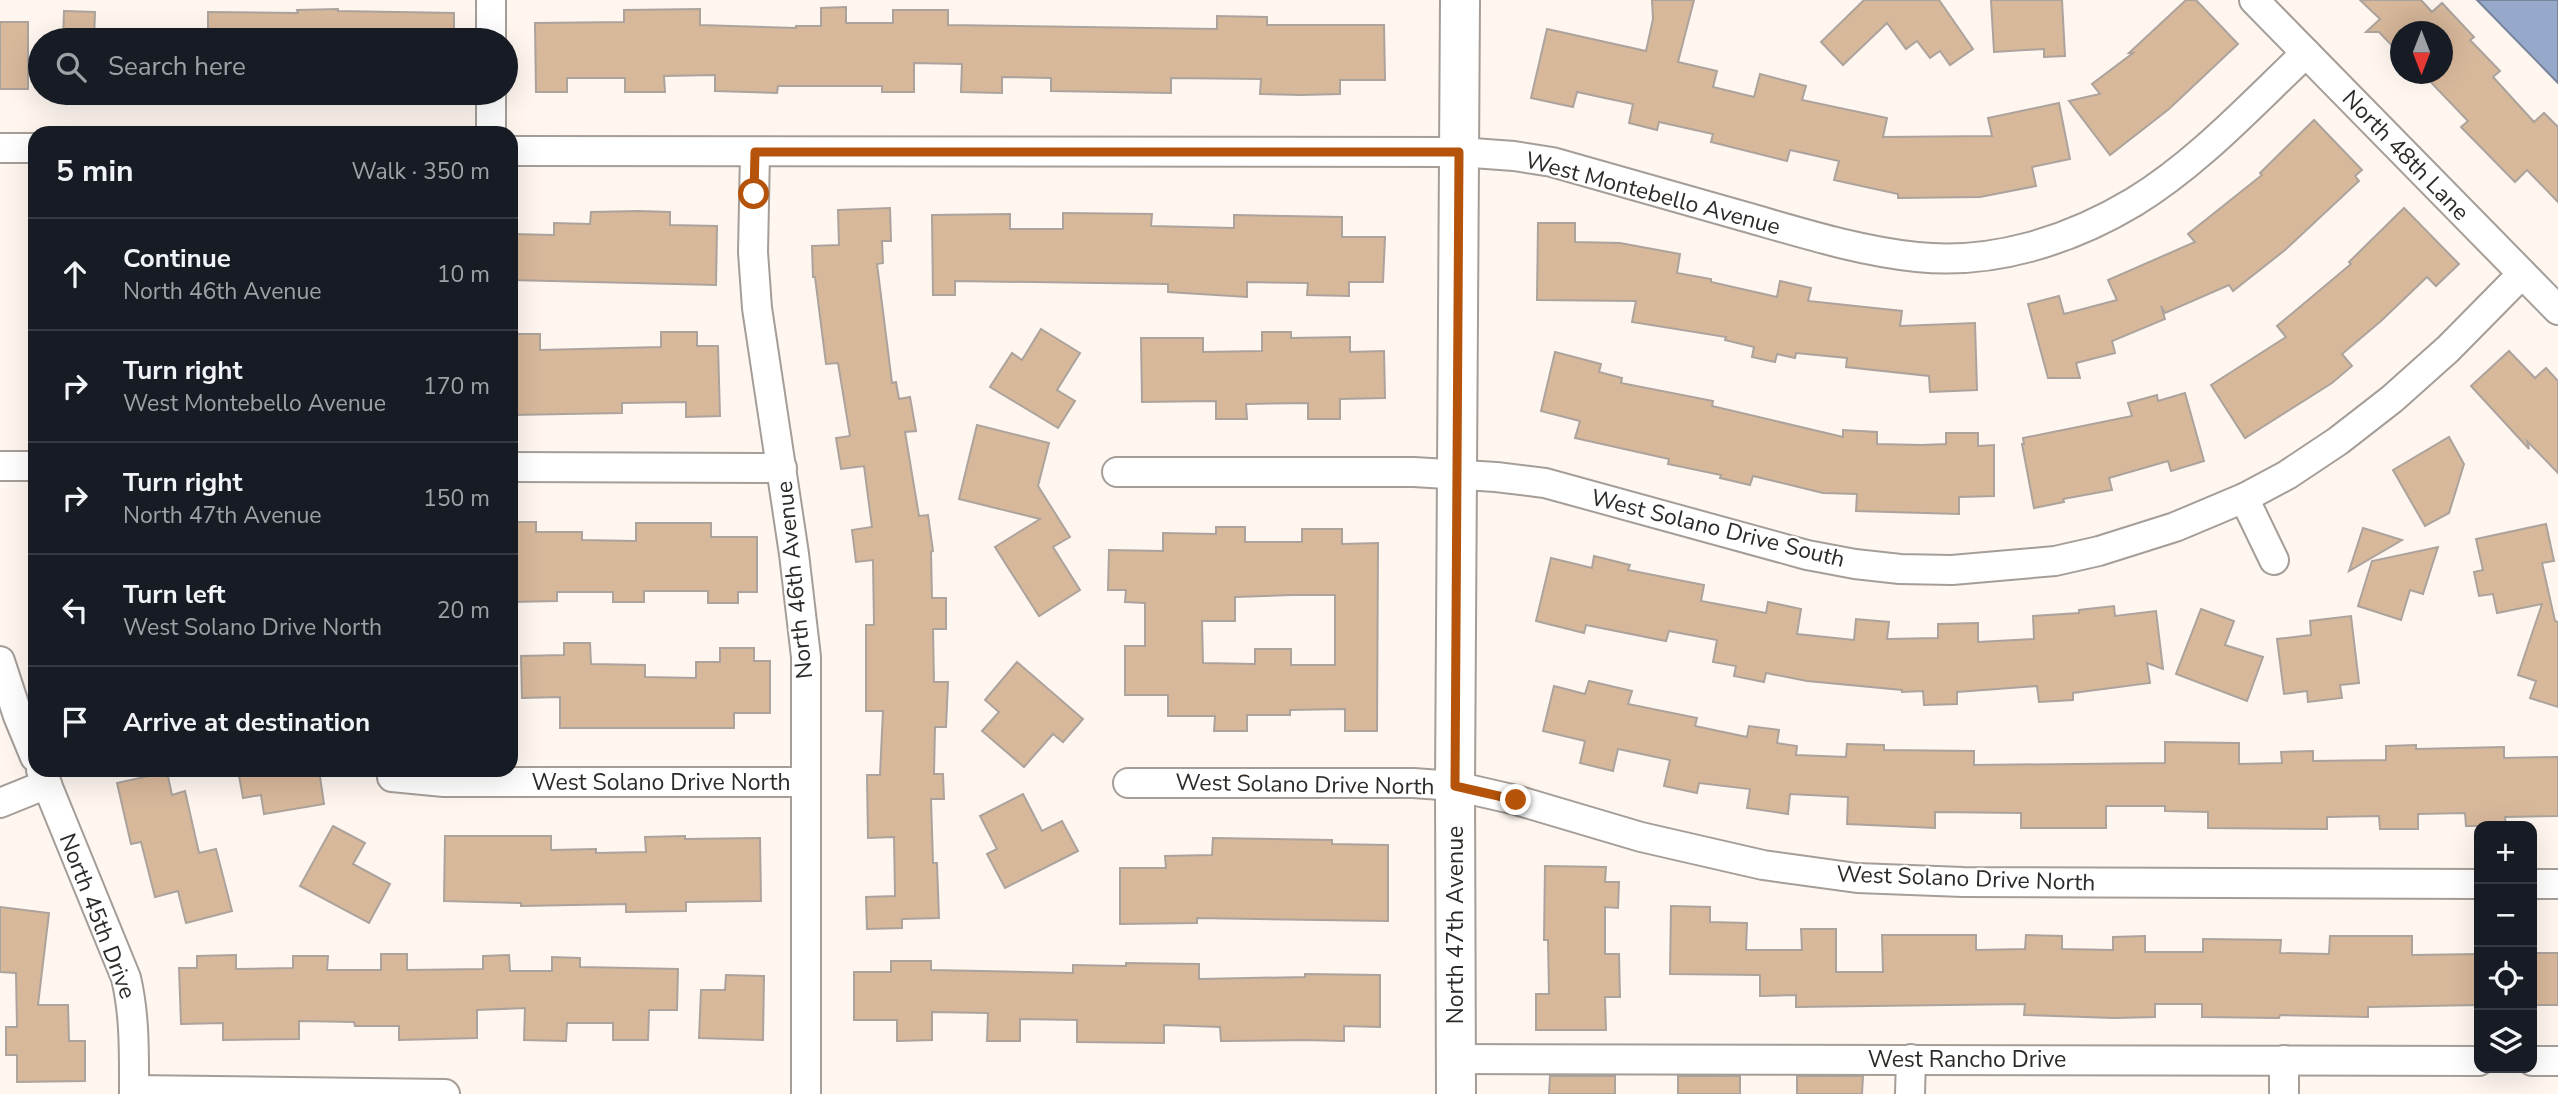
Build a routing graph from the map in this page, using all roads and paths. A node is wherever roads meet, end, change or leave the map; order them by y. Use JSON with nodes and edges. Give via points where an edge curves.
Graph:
{"nodes":[{"id":1,"x":491,"y":0,"type":"edge"},
{"id":2,"x":1460,"y":0,"type":"edge"},
{"id":3,"x":2254,"y":0,"type":"edge"},
{"id":4,"x":491,"y":28,"type":"edge"},
{"id":5,"x":2306,"y":53,"type":"junction"},
{"id":6,"x":491,"y":105,"type":"edge"},
{"id":7,"x":491,"y":126,"type":"edge"},
{"id":8,"x":0,"y":148,"type":"edge"},
{"id":9,"x":28,"y":148,"type":"edge"},
{"id":10,"x":518,"y":151,"type":"edge"},
{"id":11,"x":755,"y":152,"type":"junction"},
{"id":12,"x":1459,"y":152,"type":"junction"},
{"id":13,"x":2522,"y":274,"type":"junction"},
{"id":14,"x":2558,"y":310,"type":"edge"},
{"id":15,"x":0,"y":466,"type":"edge"},
{"id":16,"x":28,"y":466,"type":"edge"},
{"id":17,"x":518,"y":467,"type":"edge"},
{"id":18,"x":782,"y":468,"type":"junction"},
{"id":19,"x":1117,"y":472,"type":"dead end"},
{"id":20,"x":1457,"y":475,"type":"junction"},
{"id":21,"x":2244,"y":498,"type":"junction"},
{"id":22,"x":2274,"y":560,"type":"dead end"},
{"id":23,"x":0,"y":661,"type":"edge"},
{"id":24,"x":28,"y":740,"type":"edge"},
{"id":25,"x":44,"y":777,"type":"edge"},
{"id":26,"x":392,"y":777,"type":"dead end"},
{"id":27,"x":804,"y":782,"type":"junction"},
{"id":28,"x":1128,"y":783,"type":"dead end"},
{"id":29,"x":1455,"y":786,"type":"junction"},
{"id":30,"x":0,"y":803,"type":"edge"},
{"id":31,"x":2474,"y":884,"type":"edge"},
{"id":32,"x":2537,"y":884,"type":"edge"},
{"id":33,"x":2558,"y":884,"type":"edge"},
{"id":34,"x":1911,"y":1059,"type":"junction"},
{"id":35,"x":2284,"y":1060,"type":"junction"},
{"id":36,"x":2474,"y":1061,"type":"edge"},
{"id":37,"x":2537,"y":1061,"type":"edge"},
{"id":38,"x":2558,"y":1061,"type":"edge"},
{"id":39,"x":1455,"y":1077,"type":"edge"},
{"id":40,"x":134,"y":1092,"type":"edge"},
{"id":41,"x":445,"y":1094,"type":"edge"},
{"id":42,"x":806,"y":1094,"type":"edge"},
{"id":43,"x":1910,"y":1094,"type":"edge"},
{"id":44,"x":2284,"y":1094,"type":"edge"}],
"edges":[{"from":1,"to":4,"type":"street"},
{"from":2,"to":12,"type":"street","name":"North 47th Avenue"},
{"from":3,"to":5,"type":"street","name":"North 48th Lane"},
{"from":5,"to":12,"type":"street","name":"West Montebello Avenue","via":[[2204,148],[2136,200],[2024,250],[1995,255],[1917,257],[1833,242],[1552,162]]},
{"from":5,"to":13,"type":"street","name":"North 48th Lane"},
{"from":6,"to":7,"type":"street"},
{"from":8,"to":9,"type":"street"},
{"from":10,"to":11,"type":"street","name":"West Montebello Avenue"},
{"from":11,"to":12,"type":"street","name":"West Montebello Avenue"},
{"from":11,"to":18,"type":"street","name":"North 46th Avenue","via":[[757,308]]},
{"from":12,"to":20,"type":"street","name":"North 47th Avenue"},
{"from":13,"to":14,"type":"street","name":"North 48th Lane"},
{"from":13,"to":21,"type":"street","name":"West Solano Drive South","via":[[2392,399],[2317,455]]},
{"from":15,"to":16,"type":"street"},
{"from":17,"to":18,"type":"street"},
{"from":18,"to":27,"type":"street","name":"North 46th Avenue","via":[[806,657]]},
{"from":19,"to":20,"type":"street","name":"West Solano Drive South"},
{"from":20,"to":21,"type":"street","name":"West Solano Drive South","via":[[1545,483],[1807,555],[1900,569],[1952,570],[2054,561],[2175,527]]},
{"from":20,"to":29,"type":"street","name":"North 47th Avenue"},
{"from":21,"to":22,"type":"street"},
{"from":23,"to":24,"type":"street"},
{"from":25,"to":30,"type":"street","name":"North 45th Drive"},
{"from":25,"to":40,"type":"street","name":"North 45th Drive","via":[[126,978],[132,1004]]},
{"from":26,"to":27,"type":"street","name":"West Solano Drive North","via":[[444,782]]},
{"from":27,"to":42,"type":"street","name":"North 46th Avenue"},
{"from":28,"to":29,"type":"street","name":"West Solano Drive North"},
{"from":29,"to":31,"type":"street","name":"West Solano Drive North","via":[[1763,865],[1857,878]]},
{"from":29,"to":39,"type":"street","name":"North 47th Avenue"},
{"from":32,"to":33,"type":"street"},
{"from":34,"to":35,"type":"street","name":"West Rancho Drive"},
{"from":34,"to":39,"type":"street","name":"West Rancho Drive"},
{"from":34,"to":43,"type":"street"},
{"from":35,"to":36,"type":"street","name":"West Rancho Drive"},
{"from":35,"to":44,"type":"street"},
{"from":37,"to":38,"type":"street"},
{"from":40,"to":41,"type":"street"}]}
